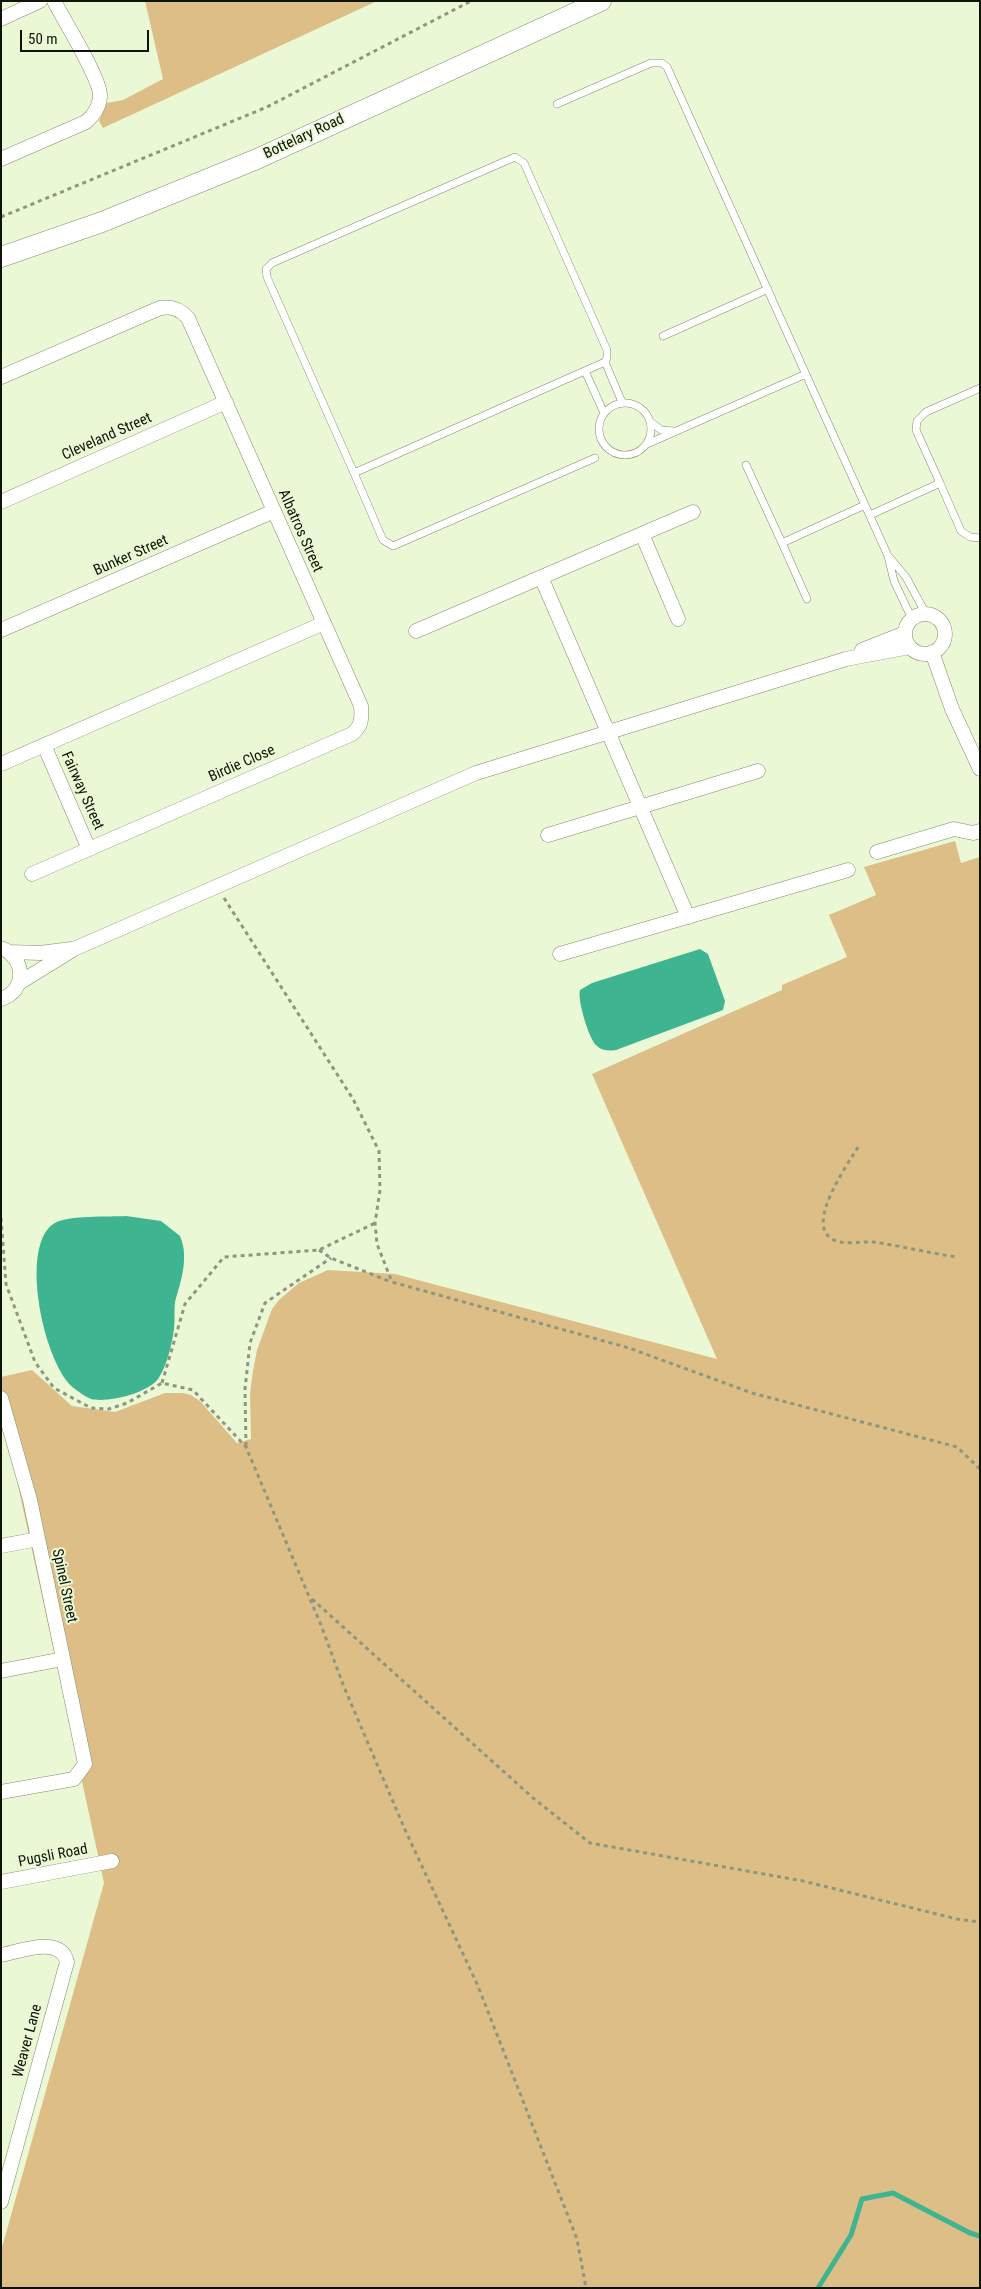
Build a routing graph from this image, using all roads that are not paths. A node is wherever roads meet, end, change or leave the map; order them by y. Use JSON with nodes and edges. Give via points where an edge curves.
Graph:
{"nodes":[{"id":1,"x":40,"y":1,"type":"edge"},
{"id":2,"x":54,"y":1,"type":"edge"},
{"id":3,"x":601,"y":1,"type":"edge"},
{"id":4,"x":1,"y":19,"type":"edge"},
{"id":5,"x":557,"y":104,"type":"dead end"},
{"id":6,"x":1,"y":159,"type":"edge"},
{"id":7,"x":1,"y":257,"type":"edge"},
{"id":8,"x":768,"y":289,"type":"junction"},
{"id":9,"x":663,"y":336,"type":"dead end"},
{"id":10,"x":604,"y":362,"type":"junction"},
{"id":11,"x":585,"y":371,"type":"junction"},
{"id":12,"x":806,"y":374,"type":"junction"},
{"id":13,"x":1,"y":377,"type":"edge"},
{"id":14,"x":980,"y":388,"type":"edge"},
{"id":15,"x":226,"y":402,"type":"junction"},
{"id":16,"x":622,"y":402,"type":"junction"},
{"id":17,"x":604,"y":413,"type":"junction"},
{"id":18,"x":651,"y":422,"type":"junction"},
{"id":19,"x":677,"y":430,"type":"junction"},
{"id":20,"x":647,"y":444,"type":"junction"},
{"id":21,"x":595,"y":458,"type":"dead end"},
{"id":22,"x":746,"y":465,"type":"dead end"},
{"id":23,"x":354,"y":473,"type":"junction"},
{"id":24,"x":940,"y":483,"type":"junction"},
{"id":25,"x":1,"y":502,"type":"edge"},
{"id":26,"x":865,"y":505,"type":"junction"},
{"id":27,"x":274,"y":511,"type":"junction"},
{"id":28,"x":693,"y":512,"type":"dead end"},
{"id":29,"x":870,"y":515,"type":"junction"},
{"id":30,"x":642,"y":534,"type":"junction"},
{"id":31,"x":980,"y":538,"type":"edge"},
{"id":32,"x":782,"y":543,"type":"junction"},
{"id":33,"x":888,"y":556,"type":"junction"},
{"id":34,"x":541,"y":578,"type":"junction"},
{"id":35,"x":807,"y":599,"type":"dead end"},
{"id":36,"x":926,"y":614,"type":"junction"},
{"id":37,"x":678,"y":619,"type":"dead end"},
{"id":38,"x":912,"y":619,"type":"junction"},
{"id":39,"x":324,"y":623,"type":"junction"},
{"id":40,"x":1,"y":630,"type":"edge"},
{"id":41,"x":416,"y":631,"type":"dead end"},
{"id":42,"x":905,"y":633,"type":"junction"},
{"id":43,"x":910,"y":647,"type":"junction"},
{"id":44,"x":932,"y":652,"type":"junction"},
{"id":45,"x":846,"y":659,"type":"junction"},
{"id":46,"x":608,"y":732,"type":"junction"},
{"id":47,"x":44,"y":745,"type":"junction"},
{"id":48,"x":1,"y":764,"type":"edge"},
{"id":49,"x":980,"y":769,"type":"edge"},
{"id":50,"x":758,"y":772,"type":"dead end"},
{"id":51,"x":641,"y":807,"type":"junction"},
{"id":52,"x":980,"y":831,"type":"edge"},
{"id":53,"x":548,"y":835,"type":"dead end"},
{"id":54,"x":89,"y":849,"type":"junction"},
{"id":55,"x":877,"y":852,"type":"dead end"},
{"id":56,"x":848,"y":870,"type":"dead end"},
{"id":57,"x":32,"y":874,"type":"dead end"},
{"id":58,"x":688,"y":917,"type":"junction"},
{"id":59,"x":74,"y":948,"type":"junction"},
{"id":60,"x":6,"y":950,"type":"edge"},
{"id":61,"x":560,"y":954,"type":"dead end"},
{"id":62,"x":19,"y":983,"type":"junction"},
{"id":63,"x":1,"y":999,"type":"edge"},
{"id":64,"x":1,"y":1398,"type":"edge"},
{"id":65,"x":5,"y":1426,"type":"edge"},
{"id":66,"x":38,"y":1539,"type":"junction"},
{"id":67,"x":1,"y":1546,"type":"edge"},
{"id":68,"x":63,"y":1659,"type":"junction"},
{"id":69,"x":1,"y":1671,"type":"edge"},
{"id":70,"x":1,"y":1792,"type":"edge"},
{"id":71,"x":112,"y":1861,"type":"dead end"},
{"id":72,"x":1,"y":1882,"type":"edge"},
{"id":73,"x":1,"y":1955,"type":"edge"},
{"id":74,"x":1,"y":2202,"type":"edge"}],
"edges":[{"from":1,"to":4,"type":"street"},
{"from":2,"to":6,"type":"street","via":[[97,81],[99,105],[86,122]]},
{"from":3,"to":7,"type":"main road","name":"Bottelary Road","via":[[257,159],[102,222]]},
{"from":5,"to":8,"type":"lane","via":[[651,63],[662,63],[667,67]]},
{"from":8,"to":9,"type":"lane"},
{"from":8,"to":12,"type":"lane"},
{"from":10,"to":11,"type":"lane"},
{"from":10,"to":16,"type":"lane"},
{"from":10,"to":23,"type":"lane","via":[[607,350],[519,158],[511,158],[290,255],[268,266],[266,277]]},
{"from":11,"to":17,"type":"lane"},
{"from":11,"to":23,"type":"lane"},
{"from":12,"to":19,"type":"lane"},
{"from":12,"to":26,"type":"lane"},
{"from":13,"to":15,"type":"street","name":"Albatros Street","via":[[168,307],[183,312],[188,318]]},
{"from":14,"to":24,"type":"lane","via":[[926,412],[917,421],[918,435]]},
{"from":15,"to":25,"type":"street","name":"Cleveland Street"},
{"from":15,"to":27,"type":"street","name":"Albatros Street"},
{"from":16,"to":17,"type":"lane"},
{"from":16,"to":18,"type":"lane","via":[[637,405]]},
{"from":17,"to":20,"type":"lane","via":[[599,433],[610,450],[630,455]]},
{"from":18,"to":19,"type":"lane","via":[[661,430]]},
{"from":18,"to":20,"type":"lane"},
{"from":19,"to":20,"type":"lane"},
{"from":21,"to":23,"type":"lane","via":[[393,546],[383,540]]},
{"from":22,"to":32,"type":"lane"},
{"from":24,"to":29,"type":"lane"},
{"from":24,"to":31,"type":"lane","via":[[961,531],[970,537]]},
{"from":26,"to":29,"type":"lane"},
{"from":26,"to":32,"type":"lane"},
{"from":27,"to":39,"type":"street","name":"Albatros Street"},
{"from":27,"to":40,"type":"street","name":"Bunker Street"},
{"from":28,"to":30,"type":"street"},
{"from":29,"to":33,"type":"lane"},
{"from":30,"to":34,"type":"street"},
{"from":30,"to":37,"type":"street"},
{"from":32,"to":35,"type":"lane"},
{"from":33,"to":36,"type":"lane","via":[[906,578]]},
{"from":33,"to":38,"type":"lane","via":[[894,581]]},
{"from":34,"to":41,"type":"street"},
{"from":34,"to":46,"type":"street"},
{"from":36,"to":38,"type":"street"},
{"from":36,"to":44,"type":"street","via":[[940,620],[944,627],[943,642]]},
{"from":38,"to":42,"type":"street"},
{"from":39,"to":47,"type":"street"},
{"from":39,"to":54,"type":"street","name":"Birdie Close","via":[[360,706],[358,729]]},
{"from":42,"to":43,"type":"street"},
{"from":42,"to":45,"type":"street"},
{"from":43,"to":44,"type":"street","via":[[924,654]]},
{"from":43,"to":45,"type":"street"},
{"from":44,"to":49,"type":"street","via":[[952,709]]},
{"from":45,"to":46,"type":"street"},
{"from":46,"to":51,"type":"street"},
{"from":46,"to":59,"type":"street","via":[[454,781]]},
{"from":47,"to":48,"type":"street"},
{"from":47,"to":54,"type":"street","name":"Fairway Street"},
{"from":50,"to":51,"type":"street"},
{"from":51,"to":53,"type":"street"},
{"from":51,"to":58,"type":"street"},
{"from":52,"to":55,"type":"street","via":[[973,833],[954,829]]},
{"from":54,"to":57,"type":"street","name":"Birdie Close"},
{"from":56,"to":58,"type":"street"},
{"from":58,"to":61,"type":"street"},
{"from":59,"to":60,"type":"street","via":[[40,953]]},
{"from":59,"to":62,"type":"street"},
{"from":60,"to":62,"type":"street","via":[[18,963]]},
{"from":62,"to":63,"type":"street","via":[[11,994]]},
{"from":64,"to":65,"type":"street","name":"Spinel Street"},
{"from":65,"to":66,"type":"street","name":"Spinel Street","via":[[25,1480]]},
{"from":66,"to":67,"type":"street"},
{"from":66,"to":68,"type":"street","name":"Spinel Street"},
{"from":68,"to":69,"type":"street"},
{"from":68,"to":70,"type":"street","name":"Spinel Street","via":[[85,1764],[74,1778]]},
{"from":71,"to":72,"type":"street","name":"Pugsli Road"},
{"from":73,"to":74,"type":"street","name":"Weaver Lane","via":[[48,1946],[57,1947],[66,1955],[67,1962]]}]}
